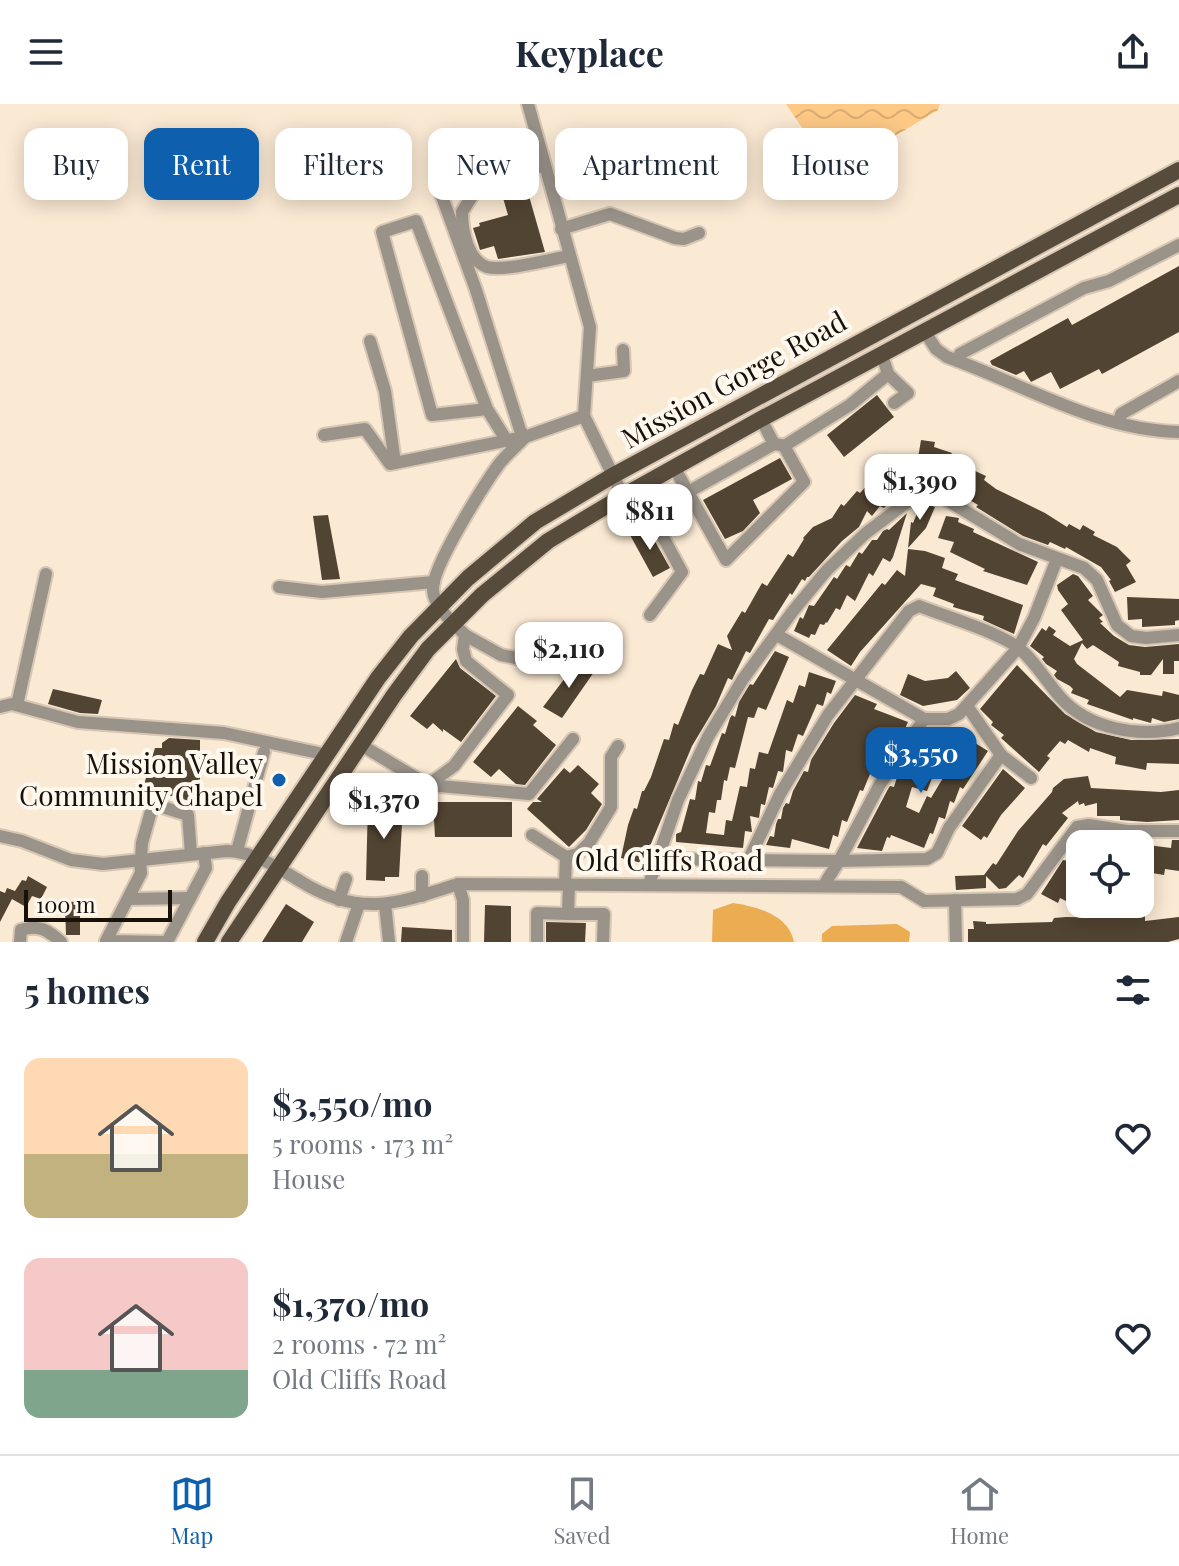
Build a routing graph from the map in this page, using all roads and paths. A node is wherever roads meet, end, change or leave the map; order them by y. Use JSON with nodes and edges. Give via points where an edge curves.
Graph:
{"nodes":[{"id":1,"x":528,"y":104,"type":"edge"},
{"id":2,"x":544,"y":165,"type":"junction"},
{"id":3,"x":1179,"y":170,"type":"edge"},
{"id":4,"x":1179,"y":195,"type":"edge"},
{"id":5,"x":443,"y":200,"type":"edge"},
{"id":6,"x":561,"y":229,"type":"junction"},
{"id":7,"x":699,"y":233,"type":"dead end"},
{"id":8,"x":1179,"y":245,"type":"edge"},
{"id":9,"x":569,"y":256,"type":"junction"},
{"id":10,"x":925,"y":332,"type":"junction"},
{"id":11,"x":370,"y":341,"type":"dead end"},
{"id":12,"x":623,"y":350,"type":"dead end"},
{"id":13,"x":882,"y":355,"type":"junction"},
{"id":14,"x":958,"y":361,"type":"junction"},
{"id":15,"x":888,"y":374,"type":"junction"},
{"id":16,"x":587,"y":376,"type":"junction"},
{"id":17,"x":1179,"y":381,"type":"edge"},
{"id":18,"x":894,"y":403,"type":"dead end"},
{"id":19,"x":487,"y":409,"type":"junction"},
{"id":20,"x":584,"y":416,"type":"junction"},
{"id":21,"x":761,"y":419,"type":"junction"},
{"id":22,"x":1119,"y":423,"type":"junction"},
{"id":23,"x":1179,"y":432,"type":"edge"},
{"id":24,"x":324,"y":435,"type":"dead end"},
{"id":25,"x":525,"y":437,"type":"junction"},
{"id":26,"x":507,"y":441,"type":"junction"},
{"id":27,"x":779,"y":445,"type":"junction"},
{"id":28,"x":395,"y":463,"type":"junction"},
{"id":29,"x":674,"y":467,"type":"junction"},
{"id":30,"x":612,"y":476,"type":"junction"},
{"id":31,"x":688,"y":492,"type":"junction"},
{"id":32,"x":620,"y":497,"type":"junction"},
{"id":33,"x":1057,"y":559,"type":"junction"},
{"id":34,"x":46,"y":574,"type":"dead end"},
{"id":35,"x":434,"y":582,"type":"junction"},
{"id":36,"x":279,"y":587,"type":"dead end"},
{"id":37,"x":439,"y":607,"type":"junction"},
{"id":38,"x":650,"y":615,"type":"dead end"},
{"id":39,"x":460,"y":629,"type":"junction"},
{"id":40,"x":541,"y":634,"type":"dead end"},
{"id":41,"x":777,"y":635,"type":"junction"},
{"id":42,"x":1179,"y":635,"type":"edge"},
{"id":43,"x":1018,"y":648,"type":"junction"},
{"id":44,"x":855,"y":679,"type":"junction"},
{"id":45,"x":17,"y":705,"type":"junction"},
{"id":46,"x":967,"y":706,"type":"junction"},
{"id":47,"x":0,"y":707,"type":"edge"},
{"id":48,"x":924,"y":719,"type":"junction"},
{"id":49,"x":1179,"y":728,"type":"edge"},
{"id":50,"x":573,"y":739,"type":"dead end"},
{"id":51,"x":361,"y":745,"type":"junction"},
{"id":52,"x":618,"y":746,"type":"dead end"},
{"id":53,"x":264,"y":752,"type":"dead end"},
{"id":54,"x":328,"y":755,"type":"junction"},
{"id":55,"x":1001,"y":755,"type":"junction"},
{"id":56,"x":1031,"y":778,"type":"dead end"},
{"id":57,"x":428,"y":785,"type":"junction"},
{"id":58,"x":1179,"y":831,"type":"edge"},
{"id":59,"x":532,"y":835,"type":"dead end"},
{"id":60,"x":0,"y":836,"type":"edge"},
{"id":61,"x":237,"y":851,"type":"junction"},
{"id":62,"x":197,"y":854,"type":"junction"},
{"id":63,"x":260,"y":857,"type":"junction"},
{"id":64,"x":566,"y":857,"type":"junction"},
{"id":65,"x":139,"y":859,"type":"junction"},
{"id":66,"x":658,"y":859,"type":"junction"},
{"id":67,"x":748,"y":861,"type":"junction"},
{"id":68,"x":839,"y":861,"type":"junction"},
{"id":69,"x":279,"y":869,"type":"junction"},
{"id":70,"x":422,"y":876,"type":"dead end"},
{"id":71,"x":346,"y":879,"type":"dead end"},
{"id":72,"x":458,"y":884,"type":"junction"},
{"id":73,"x":567,"y":884,"type":"junction"},
{"id":74,"x":649,"y":884,"type":"junction"},
{"id":75,"x":824,"y":885,"type":"junction"},
{"id":76,"x":422,"y":896,"type":"junction"},
{"id":77,"x":190,"y":898,"type":"junction"},
{"id":78,"x":128,"y":899,"type":"junction"},
{"id":79,"x":339,"y":900,"type":"junction"},
{"id":80,"x":955,"y":900,"type":"junction"},
{"id":81,"x":359,"y":904,"type":"junction"},
{"id":82,"x":385,"y":904,"type":"junction"},
{"id":83,"x":568,"y":914,"type":"junction"},
{"id":84,"x":20,"y":942,"type":"edge"},
{"id":85,"x":61,"y":942,"type":"edge"},
{"id":86,"x":205,"y":942,"type":"edge"},
{"id":87,"x":229,"y":942,"type":"edge"},
{"id":88,"x":346,"y":942,"type":"edge"},
{"id":89,"x":389,"y":942,"type":"edge"},
{"id":90,"x":463,"y":942,"type":"edge"},
{"id":91,"x":537,"y":942,"type":"edge"},
{"id":92,"x":603,"y":942,"type":"edge"},
{"id":93,"x":956,"y":942,"type":"edge"}],
"edges":[{"from":1,"to":2,"type":"street"},
{"from":2,"to":6,"type":"street"},
{"from":2,"to":9,"type":"street","via":[[474,193],[462,212],[466,240],[487,267]]},
{"from":3,"to":30,"type":"main road","name":"Mission Gorge Road"},
{"from":4,"to":10,"type":"main road","name":"Mission Gorge Road"},
{"from":5,"to":25,"type":"street"},
{"from":6,"to":7,"type":"street","via":[[610,214],[675,238]]},
{"from":6,"to":9,"type":"street"},
{"from":8,"to":14,"type":"street","via":[[1084,288],[960,354]]},
{"from":9,"to":16,"type":"street","via":[[590,327]]},
{"from":10,"to":13,"type":"main road","name":"Mission Gorge Road"},
{"from":10,"to":14,"type":"street","via":[[936,349]]},
{"from":11,"to":28,"type":"street","via":[[385,391]]},
{"from":12,"to":16,"type":"street","via":[[624,371]]},
{"from":13,"to":15,"type":"street"},
{"from":13,"to":21,"type":"main road","name":"Mission Gorge Road"},
{"from":14,"to":22,"type":"street"},
{"from":15,"to":18,"type":"street","via":[[908,393]]},
{"from":15,"to":27,"type":"street","via":[[850,405]]},
{"from":16,"to":20,"type":"street"},
{"from":17,"to":22,"type":"street","via":[[1121,414]]},
{"from":19,"to":19,"type":"street","via":[[432,415],[382,232],[416,221]]},
{"from":19,"to":26,"type":"street"},
{"from":20,"to":25,"type":"street"},
{"from":20,"to":30,"type":"street"},
{"from":21,"to":27,"type":"street"},
{"from":21,"to":29,"type":"main road","name":"Mission Gorge Road"},
{"from":22,"to":23,"type":"street"},
{"from":24,"to":28,"type":"street","via":[[365,429],[390,464]]},
{"from":25,"to":26,"type":"street"},
{"from":25,"to":35,"type":"street","via":[[486,483]]},
{"from":26,"to":28,"type":"street"},
{"from":27,"to":31,"type":"street"},
{"from":27,"to":31,"type":"street","via":[[804,482],[726,560]]},
{"from":29,"to":31,"type":"street"},
{"from":29,"to":32,"type":"main road","name":"Mission Gorge Road"},
{"from":30,"to":32,"type":"street"},
{"from":30,"to":37,"type":"main road","name":"Mission Gorge Road","via":[[535,522]]},
{"from":32,"to":38,"type":"street","via":[[631,525],[651,515],[682,572]]},
{"from":32,"to":39,"type":"main road","name":"Mission Gorge Road","via":[[548,541],[482,595]]},
{"from":33,"to":41,"type":"street","via":[[1019,544],[937,494],[919,493],[827,570]]},
{"from":33,"to":42,"type":"street","via":[[1084,568],[1097,580],[1117,625],[1131,636]]},
{"from":33,"to":43,"type":"street"},
{"from":34,"to":45,"type":"street"},
{"from":35,"to":36,"type":"street","via":[[322,592]]},
{"from":35,"to":37,"type":"street"},
{"from":37,"to":39,"type":"street"},
{"from":37,"to":54,"type":"main road","name":"Mission Gorge Road","via":[[378,678]]},
{"from":39,"to":40,"type":"street","via":[[501,655],[516,658]]},
{"from":39,"to":51,"type":"main road","name":"Mission Gorge Road","via":[[428,649]]},
{"from":39,"to":57,"type":"street","via":[[466,661],[508,695],[454,766]]},
{"from":41,"to":44,"type":"street"},
{"from":41,"to":66,"type":"street","via":[[708,737]]},
{"from":43,"to":44,"type":"street","via":[[919,606],[909,611]]},
{"from":43,"to":46,"type":"street"},
{"from":43,"to":49,"type":"street","via":[[1063,701],[1103,725],[1142,733]]},
{"from":44,"to":48,"type":"street"},
{"from":44,"to":67,"type":"street","via":[[780,794]]},
{"from":45,"to":47,"type":"street"},
{"from":45,"to":54,"type":"street","via":[[78,722],[224,733]]},
{"from":46,"to":48,"type":"street","via":[[948,719]]},
{"from":46,"to":55,"type":"street"},
{"from":48,"to":68,"type":"street","via":[[879,786]]},
{"from":50,"to":57,"type":"street","via":[[529,794]]},
{"from":51,"to":57,"type":"street"},
{"from":51,"to":69,"type":"main road","name":"Mission Gorge Road"},
{"from":52,"to":64,"type":"street","via":[[611,757],[611,807],[589,843]]},
{"from":53,"to":61,"type":"street"},
{"from":54,"to":63,"type":"main road","name":"Mission Gorge Road"},
{"from":55,"to":56,"type":"street"},
{"from":55,"to":68,"type":"street","via":[[937,853],[927,859]]},
{"from":58,"to":80,"type":"street","name":"Old Cliffs Road","via":[[1077,827],[1027,894],[1017,899]]},
{"from":59,"to":64,"type":"street"},
{"from":60,"to":65,"type":"street","name":"Old Cliffs Road","via":[[71,860],[103,864]]},
{"from":61,"to":62,"type":"street","name":"Old Cliffs Road"},
{"from":61,"to":63,"type":"street","name":"Old Cliffs Road"},
{"from":62,"to":65,"type":"street","name":"Old Cliffs Road"},
{"from":62,"to":65,"type":"street","via":[[188,815],[153,804]]},
{"from":62,"to":77,"type":"street","via":[[206,868]]},
{"from":63,"to":69,"type":"street","name":"Old Cliffs Road"},
{"from":63,"to":86,"type":"main road","name":"Mission Gorge Road"},
{"from":64,"to":73,"type":"street"},
{"from":65,"to":78,"type":"street","via":[[141,873]]},
{"from":66,"to":67,"type":"street"},
{"from":66,"to":74,"type":"street"},
{"from":67,"to":68,"type":"street"},
{"from":68,"to":75,"type":"street"},
{"from":69,"to":79,"type":"street","name":"Old Cliffs Road"},
{"from":69,"to":87,"type":"main road","name":"Mission Gorge Road"},
{"from":70,"to":76,"type":"street"},
{"from":71,"to":79,"type":"street"},
{"from":72,"to":73,"type":"street","name":"Old Cliffs Road"},
{"from":72,"to":76,"type":"street","name":"Old Cliffs Road"},
{"from":72,"to":90,"type":"street"},
{"from":73,"to":74,"type":"street","name":"Old Cliffs Road"},
{"from":73,"to":83,"type":"street"},
{"from":74,"to":75,"type":"street","name":"Old Cliffs Road"},
{"from":75,"to":80,"type":"street","name":"Old Cliffs Road","via":[[901,887],[924,901]]},
{"from":76,"to":82,"type":"street","name":"Old Cliffs Road"},
{"from":77,"to":78,"type":"street"},
{"from":77,"to":78,"type":"street","via":[[167,942],[106,941]]},
{"from":79,"to":81,"type":"street","name":"Old Cliffs Road"},
{"from":80,"to":93,"type":"street"},
{"from":81,"to":82,"type":"street","name":"Old Cliffs Road"},
{"from":81,"to":88,"type":"street"},
{"from":82,"to":89,"type":"street"},
{"from":83,"to":91,"type":"street","via":[[537,913]]},
{"from":83,"to":92,"type":"street","via":[[604,914]]},
{"from":84,"to":85,"type":"street","via":[[21,930],[32,926]]}]}
